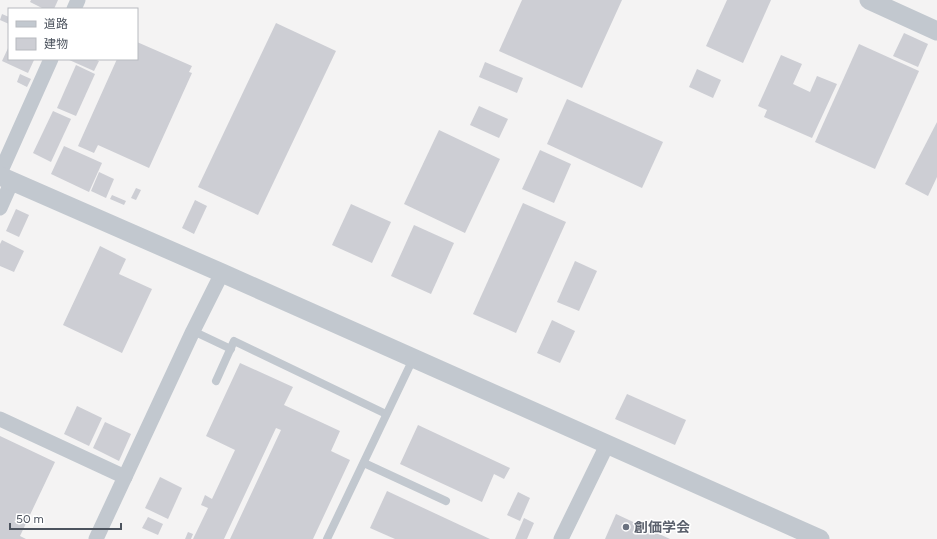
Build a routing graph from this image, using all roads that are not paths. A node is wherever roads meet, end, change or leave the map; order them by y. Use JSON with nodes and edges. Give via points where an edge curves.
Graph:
{"nodes":[{"id":1,"x":869,"y":0,"type":"edge"},
{"id":2,"x":937,"y":31,"type":"edge"},
{"id":3,"x":51,"y":60,"type":"edge"},
{"id":4,"x":4,"y":177,"type":"edge"},
{"id":5,"x":0,"y":208,"type":"edge"},
{"id":6,"x":222,"y":273,"type":"junction"},
{"id":7,"x":193,"y":331,"type":"junction"},
{"id":8,"x":231,"y":349,"type":"junction"},
{"id":9,"x":413,"y":358,"type":"junction"},
{"id":10,"x":216,"y":381,"type":"dead end"},
{"id":11,"x":386,"y":414,"type":"junction"},
{"id":12,"x":0,"y":419,"type":"edge"},
{"id":13,"x":607,"y":445,"type":"junction"},
{"id":14,"x":364,"y":462,"type":"junction"},
{"id":15,"x":124,"y":477,"type":"junction"},
{"id":16,"x":446,"y":501,"type":"dead end"},
{"id":17,"x":96,"y":539,"type":"edge"},
{"id":18,"x":327,"y":539,"type":"edge"},
{"id":19,"x":561,"y":539,"type":"edge"},
{"id":20,"x":820,"y":539,"type":"edge"}],
"edges":[{"from":1,"to":2,"type":"street"},
{"from":3,"to":4,"type":"street"},
{"from":4,"to":5,"type":"street"},
{"from":4,"to":6,"type":"street"},
{"from":6,"to":7,"type":"street"},
{"from":6,"to":9,"type":"street"},
{"from":7,"to":8,"type":"lane"},
{"from":7,"to":15,"type":"street"},
{"from":8,"to":10,"type":"lane"},
{"from":8,"to":11,"type":"lane","via":[[234,341]]},
{"from":9,"to":11,"type":"lane"},
{"from":9,"to":13,"type":"street"},
{"from":11,"to":14,"type":"lane"},
{"from":12,"to":15,"type":"street"},
{"from":13,"to":19,"type":"street"},
{"from":13,"to":20,"type":"street"},
{"from":14,"to":16,"type":"lane"},
{"from":14,"to":18,"type":"lane"},
{"from":15,"to":17,"type":"street"}]}
